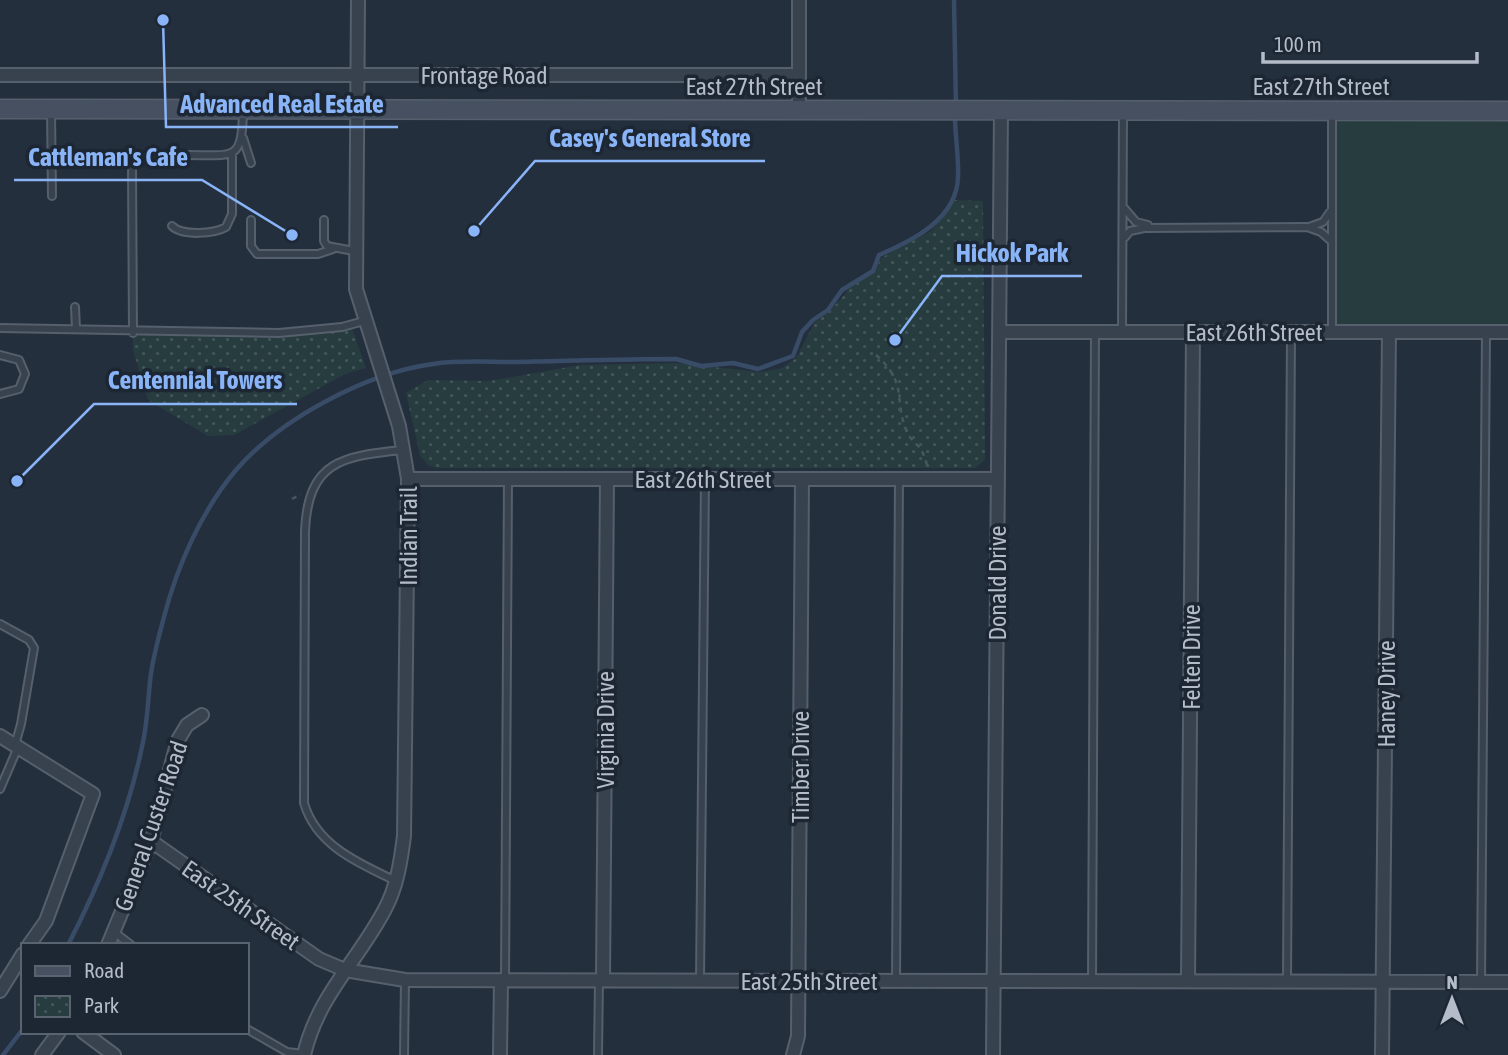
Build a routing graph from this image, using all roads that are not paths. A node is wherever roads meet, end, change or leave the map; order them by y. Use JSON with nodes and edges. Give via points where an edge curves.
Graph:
{"nodes":[{"id":1,"x":358,"y":0,"type":"edge"},
{"id":2,"x":799,"y":0,"type":"edge"},
{"id":3,"x":0,"y":75,"type":"edge"},
{"id":4,"x":358,"y":75,"type":"junction"},
{"id":5,"x":799,"y":75,"type":"junction"},
{"id":6,"x":0,"y":109,"type":"edge"},
{"id":7,"x":51,"y":110,"type":"junction"},
{"id":8,"x":243,"y":110,"type":"junction"},
{"id":9,"x":358,"y":110,"type":"junction"},
{"id":10,"x":799,"y":110,"type":"junction"},
{"id":11,"x":1002,"y":111,"type":"junction"},
{"id":12,"x":1123,"y":111,"type":"junction"},
{"id":13,"x":1332,"y":111,"type":"junction"},
{"id":14,"x":1508,"y":111,"type":"edge"},
{"id":15,"x":242,"y":136,"type":"junction"},
{"id":16,"x":232,"y":153,"type":"junction"},
{"id":17,"x":187,"y":155,"type":"dead end"},
{"id":18,"x":251,"y":163,"type":"dead end"},
{"id":19,"x":132,"y":168,"type":"dead end"},
{"id":20,"x":52,"y":197,"type":"dead end"},
{"id":21,"x":1123,"y":206,"type":"junction"},
{"id":22,"x":1331,"y":210,"type":"junction"},
{"id":23,"x":251,"y":220,"type":"dead end"},
{"id":24,"x":324,"y":220,"type":"dead end"},
{"id":25,"x":172,"y":226,"type":"dead end"},
{"id":26,"x":1307,"y":227,"type":"junction"},
{"id":27,"x":1161,"y":228,"type":"junction"},
{"id":28,"x":1123,"y":241,"type":"junction"},
{"id":29,"x":1331,"y":242,"type":"junction"},
{"id":30,"x":333,"y":249,"type":"junction"},
{"id":31,"x":354,"y":251,"type":"junction"},
{"id":32,"x":75,"y":307,"type":"dead end"},
{"id":33,"x":363,"y":321,"type":"junction"},
{"id":34,"x":0,"y":328,"type":"edge"},
{"id":35,"x":76,"y":329,"type":"junction"},
{"id":36,"x":999,"y":332,"type":"junction"},
{"id":37,"x":1095,"y":332,"type":"junction"},
{"id":38,"x":1122,"y":332,"type":"junction"},
{"id":39,"x":1193,"y":332,"type":"junction"},
{"id":40,"x":1292,"y":332,"type":"junction"},
{"id":41,"x":1332,"y":332,"type":"junction"},
{"id":42,"x":1389,"y":332,"type":"junction"},
{"id":43,"x":1486,"y":332,"type":"junction"},
{"id":44,"x":1508,"y":332,"type":"edge"},
{"id":45,"x":133,"y":333,"type":"junction"},
{"id":46,"x":0,"y":355,"type":"edge"},
{"id":47,"x":0,"y":394,"type":"edge"},
{"id":48,"x":405,"y":450,"type":"junction"},
{"id":49,"x":408,"y":479,"type":"junction"},
{"id":50,"x":508,"y":479,"type":"junction"},
{"id":51,"x":607,"y":479,"type":"junction"},
{"id":52,"x":705,"y":479,"type":"junction"},
{"id":53,"x":802,"y":479,"type":"junction"},
{"id":54,"x":900,"y":479,"type":"junction"},
{"id":55,"x":998,"y":479,"type":"junction"},
{"id":56,"x":0,"y":624,"type":"edge"},
{"id":57,"x":202,"y":715,"type":"dead end"},
{"id":58,"x":0,"y":736,"type":"edge"},
{"id":59,"x":17,"y":746,"type":"junction"},
{"id":60,"x":0,"y":789,"type":"edge"},
{"id":61,"x":151,"y":841,"type":"junction"},
{"id":62,"x":396,"y":881,"type":"junction"},
{"id":63,"x":114,"y":932,"type":"junction"},
{"id":64,"x":30,"y":943,"type":"edge"},
{"id":65,"x":109,"y":943,"type":"edge"},
{"id":66,"x":128,"y":943,"type":"edge"},
{"id":67,"x":21,"y":956,"type":"edge"},
{"id":68,"x":345,"y":970,"type":"junction"},
{"id":69,"x":5,"y":973,"type":"edge"},
{"id":70,"x":405,"y":980,"type":"junction"},
{"id":71,"x":503,"y":980,"type":"junction"},
{"id":72,"x":601,"y":980,"type":"junction"},
{"id":73,"x":700,"y":981,"type":"junction"},
{"id":74,"x":798,"y":981,"type":"junction"},
{"id":75,"x":896,"y":981,"type":"junction"},
{"id":76,"x":995,"y":981,"type":"junction"},
{"id":77,"x":1092,"y":981,"type":"junction"},
{"id":78,"x":1188,"y":981,"type":"junction"},
{"id":79,"x":1287,"y":981,"type":"junction"},
{"id":80,"x":1384,"y":982,"type":"junction"},
{"id":81,"x":1481,"y":982,"type":"junction"},
{"id":82,"x":1508,"y":982,"type":"edge"},
{"id":83,"x":0,"y":991,"type":"edge"},
{"id":84,"x":248,"y":1030,"type":"edge"},
{"id":85,"x":58,"y":1034,"type":"edge"},
{"id":86,"x":86,"y":1034,"type":"edge"},
{"id":87,"x":304,"y":1054,"type":"edge"},
{"id":88,"x":43,"y":1055,"type":"edge"},
{"id":89,"x":114,"y":1055,"type":"edge"},
{"id":90,"x":404,"y":1055,"type":"edge"},
{"id":91,"x":500,"y":1055,"type":"edge"},
{"id":92,"x":598,"y":1055,"type":"edge"},
{"id":93,"x":793,"y":1055,"type":"edge"},
{"id":94,"x":993,"y":1055,"type":"edge"},
{"id":95,"x":1382,"y":1055,"type":"edge"}],
"edges":[{"from":1,"to":4,"type":"street","name":"Indian Trail"},
{"from":2,"to":5,"type":"street"},
{"from":3,"to":4,"type":"street","name":"Frontage Road"},
{"from":4,"to":5,"type":"street","name":"Frontage Road"},
{"from":4,"to":9,"type":"street","name":"Indian Trail"},
{"from":5,"to":10,"type":"street"},
{"from":6,"to":7,"type":"main road","name":"East 27th Street"},
{"from":7,"to":8,"type":"main road","name":"East 27th Street"},
{"from":7,"to":20,"type":"lane"},
{"from":8,"to":9,"type":"main road","name":"East 27th Street"},
{"from":8,"to":15,"type":"lane"},
{"from":9,"to":10,"type":"main road","name":"East 27th Street"},
{"from":9,"to":31,"type":"street","name":"Indian Trail"},
{"from":10,"to":11,"type":"main road","name":"East 27th Street"},
{"from":11,"to":12,"type":"main road","name":"East 27th Street"},
{"from":11,"to":36,"type":"street","name":"Donald Drive"},
{"from":12,"to":13,"type":"main road","name":"East 27th Street"},
{"from":12,"to":21,"type":"lane"},
{"from":13,"to":14,"type":"main road","name":"East 27th Street"},
{"from":13,"to":22,"type":"lane"},
{"from":15,"to":16,"type":"lane","via":[[240,147]]},
{"from":15,"to":18,"type":"lane"},
{"from":16,"to":17,"type":"lane"},
{"from":16,"to":25,"type":"lane","via":[[232,214],[226,227],[181,231]]},
{"from":19,"to":45,"type":"lane"},
{"from":21,"to":27,"type":"lane","via":[[1136,222]]},
{"from":21,"to":28,"type":"lane"},
{"from":22,"to":26,"type":"lane","via":[[1323,222]]},
{"from":22,"to":29,"type":"lane"},
{"from":23,"to":30,"type":"lane","via":[[251,246],[257,254],[318,254]]},
{"from":24,"to":30,"type":"lane","via":[[324,241]]},
{"from":26,"to":27,"type":"lane"},
{"from":26,"to":29,"type":"lane"},
{"from":27,"to":28,"type":"lane","via":[[1135,229]]},
{"from":28,"to":38,"type":"lane"},
{"from":29,"to":41,"type":"lane"},
{"from":30,"to":31,"type":"lane"},
{"from":31,"to":33,"type":"street","name":"Indian Trail"},
{"from":32,"to":35,"type":"lane"},
{"from":33,"to":45,"type":"lane","via":[[279,333]]},
{"from":33,"to":48,"type":"street","name":"Indian Trail"},
{"from":34,"to":35,"type":"lane"},
{"from":35,"to":45,"type":"lane"},
{"from":36,"to":37,"type":"street","name":"East 26th Street"},
{"from":36,"to":55,"type":"street","name":"Donald Drive"},
{"from":37,"to":38,"type":"street","name":"East 26th Street"},
{"from":37,"to":77,"type":"lane"},
{"from":38,"to":39,"type":"street","name":"East 26th Street"},
{"from":39,"to":40,"type":"street","name":"East 26th Street"},
{"from":39,"to":78,"type":"street","name":"Felten Drive"},
{"from":40,"to":41,"type":"street","name":"East 26th Street"},
{"from":40,"to":79,"type":"lane"},
{"from":41,"to":42,"type":"street","name":"East 26th Street"},
{"from":42,"to":43,"type":"street","name":"East 26th Street"},
{"from":42,"to":80,"type":"street","name":"Haney Drive"},
{"from":43,"to":44,"type":"street","name":"East 26th Street"},
{"from":43,"to":81,"type":"lane"},
{"from":46,"to":47,"type":"lane","via":[[19,360],[25,374],[19,389]]},
{"from":48,"to":49,"type":"street","name":"Indian Trail"},
{"from":48,"to":62,"type":"lane","via":[[356,455],[326,469],[310,491],[305,531],[304,803],[314,828],[331,845]]},
{"from":49,"to":50,"type":"street","name":"East 26th Street"},
{"from":49,"to":62,"type":"street","name":"Indian Trail","via":[[404,836]]},
{"from":50,"to":51,"type":"street","name":"East 26th Street"},
{"from":50,"to":71,"type":"lane"},
{"from":51,"to":52,"type":"street","name":"East 26th Street"},
{"from":51,"to":72,"type":"street","name":"Virginia Drive"},
{"from":52,"to":53,"type":"street","name":"East 26th Street"},
{"from":52,"to":73,"type":"lane"},
{"from":53,"to":54,"type":"street","name":"East 26th Street"},
{"from":53,"to":74,"type":"street","name":"Timber Drive"},
{"from":54,"to":55,"type":"street","name":"East 26th Street"},
{"from":54,"to":75,"type":"lane"},
{"from":55,"to":76,"type":"street","name":"Donald Drive"},
{"from":56,"to":59,"type":"lane","via":[[29,640],[34,648]]},
{"from":57,"to":61,"type":"street","name":"General Custer Road","via":[[187,724],[178,740]]},
{"from":58,"to":59,"type":"street"},
{"from":59,"to":60,"type":"lane"},
{"from":59,"to":64,"type":"street","via":[[93,794],[46,921]]},
{"from":61,"to":63,"type":"street","name":"General Custer Road"},
{"from":61,"to":68,"type":"street","name":"East 25th Street","via":[[319,959]]},
{"from":62,"to":68,"type":"street","name":"Indian Trail","via":[[386,908]]},
{"from":63,"to":65,"type":"street","name":"General Custer Road"},
{"from":63,"to":66,"type":"lane"},
{"from":67,"to":69,"type":"street"},
{"from":68,"to":70,"type":"street","name":"East 25th Street"},
{"from":68,"to":87,"type":"street","name":"Indian Trail","via":[[320,1007]]},
{"from":69,"to":83,"type":"street"},
{"from":70,"to":71,"type":"street","name":"East 25th Street"},
{"from":70,"to":90,"type":"lane"},
{"from":71,"to":72,"type":"street","name":"East 25th Street"},
{"from":71,"to":91,"type":"street"},
{"from":72,"to":73,"type":"street","name":"East 25th Street"},
{"from":72,"to":92,"type":"lane"},
{"from":73,"to":74,"type":"street","name":"East 25th Street"},
{"from":74,"to":75,"type":"street","name":"East 25th Street"},
{"from":74,"to":93,"type":"street","name":"Timber Drive","via":[[798,1036]]},
{"from":75,"to":76,"type":"street","name":"East 25th Street"},
{"from":76,"to":77,"type":"street","name":"East 25th Street"},
{"from":76,"to":94,"type":"street","name":"Donald Drive"},
{"from":77,"to":78,"type":"street","name":"East 25th Street"},
{"from":78,"to":79,"type":"street","name":"East 25th Street"},
{"from":79,"to":80,"type":"street","name":"East 25th Street"},
{"from":80,"to":81,"type":"street","name":"East 25th Street"},
{"from":80,"to":95,"type":"street","name":"Haney Drive"},
{"from":81,"to":82,"type":"street","name":"East 25th Street"},
{"from":84,"to":87,"type":"lane","via":[[287,1052]]},
{"from":85,"to":88,"type":"street"},
{"from":86,"to":89,"type":"street"}]}
